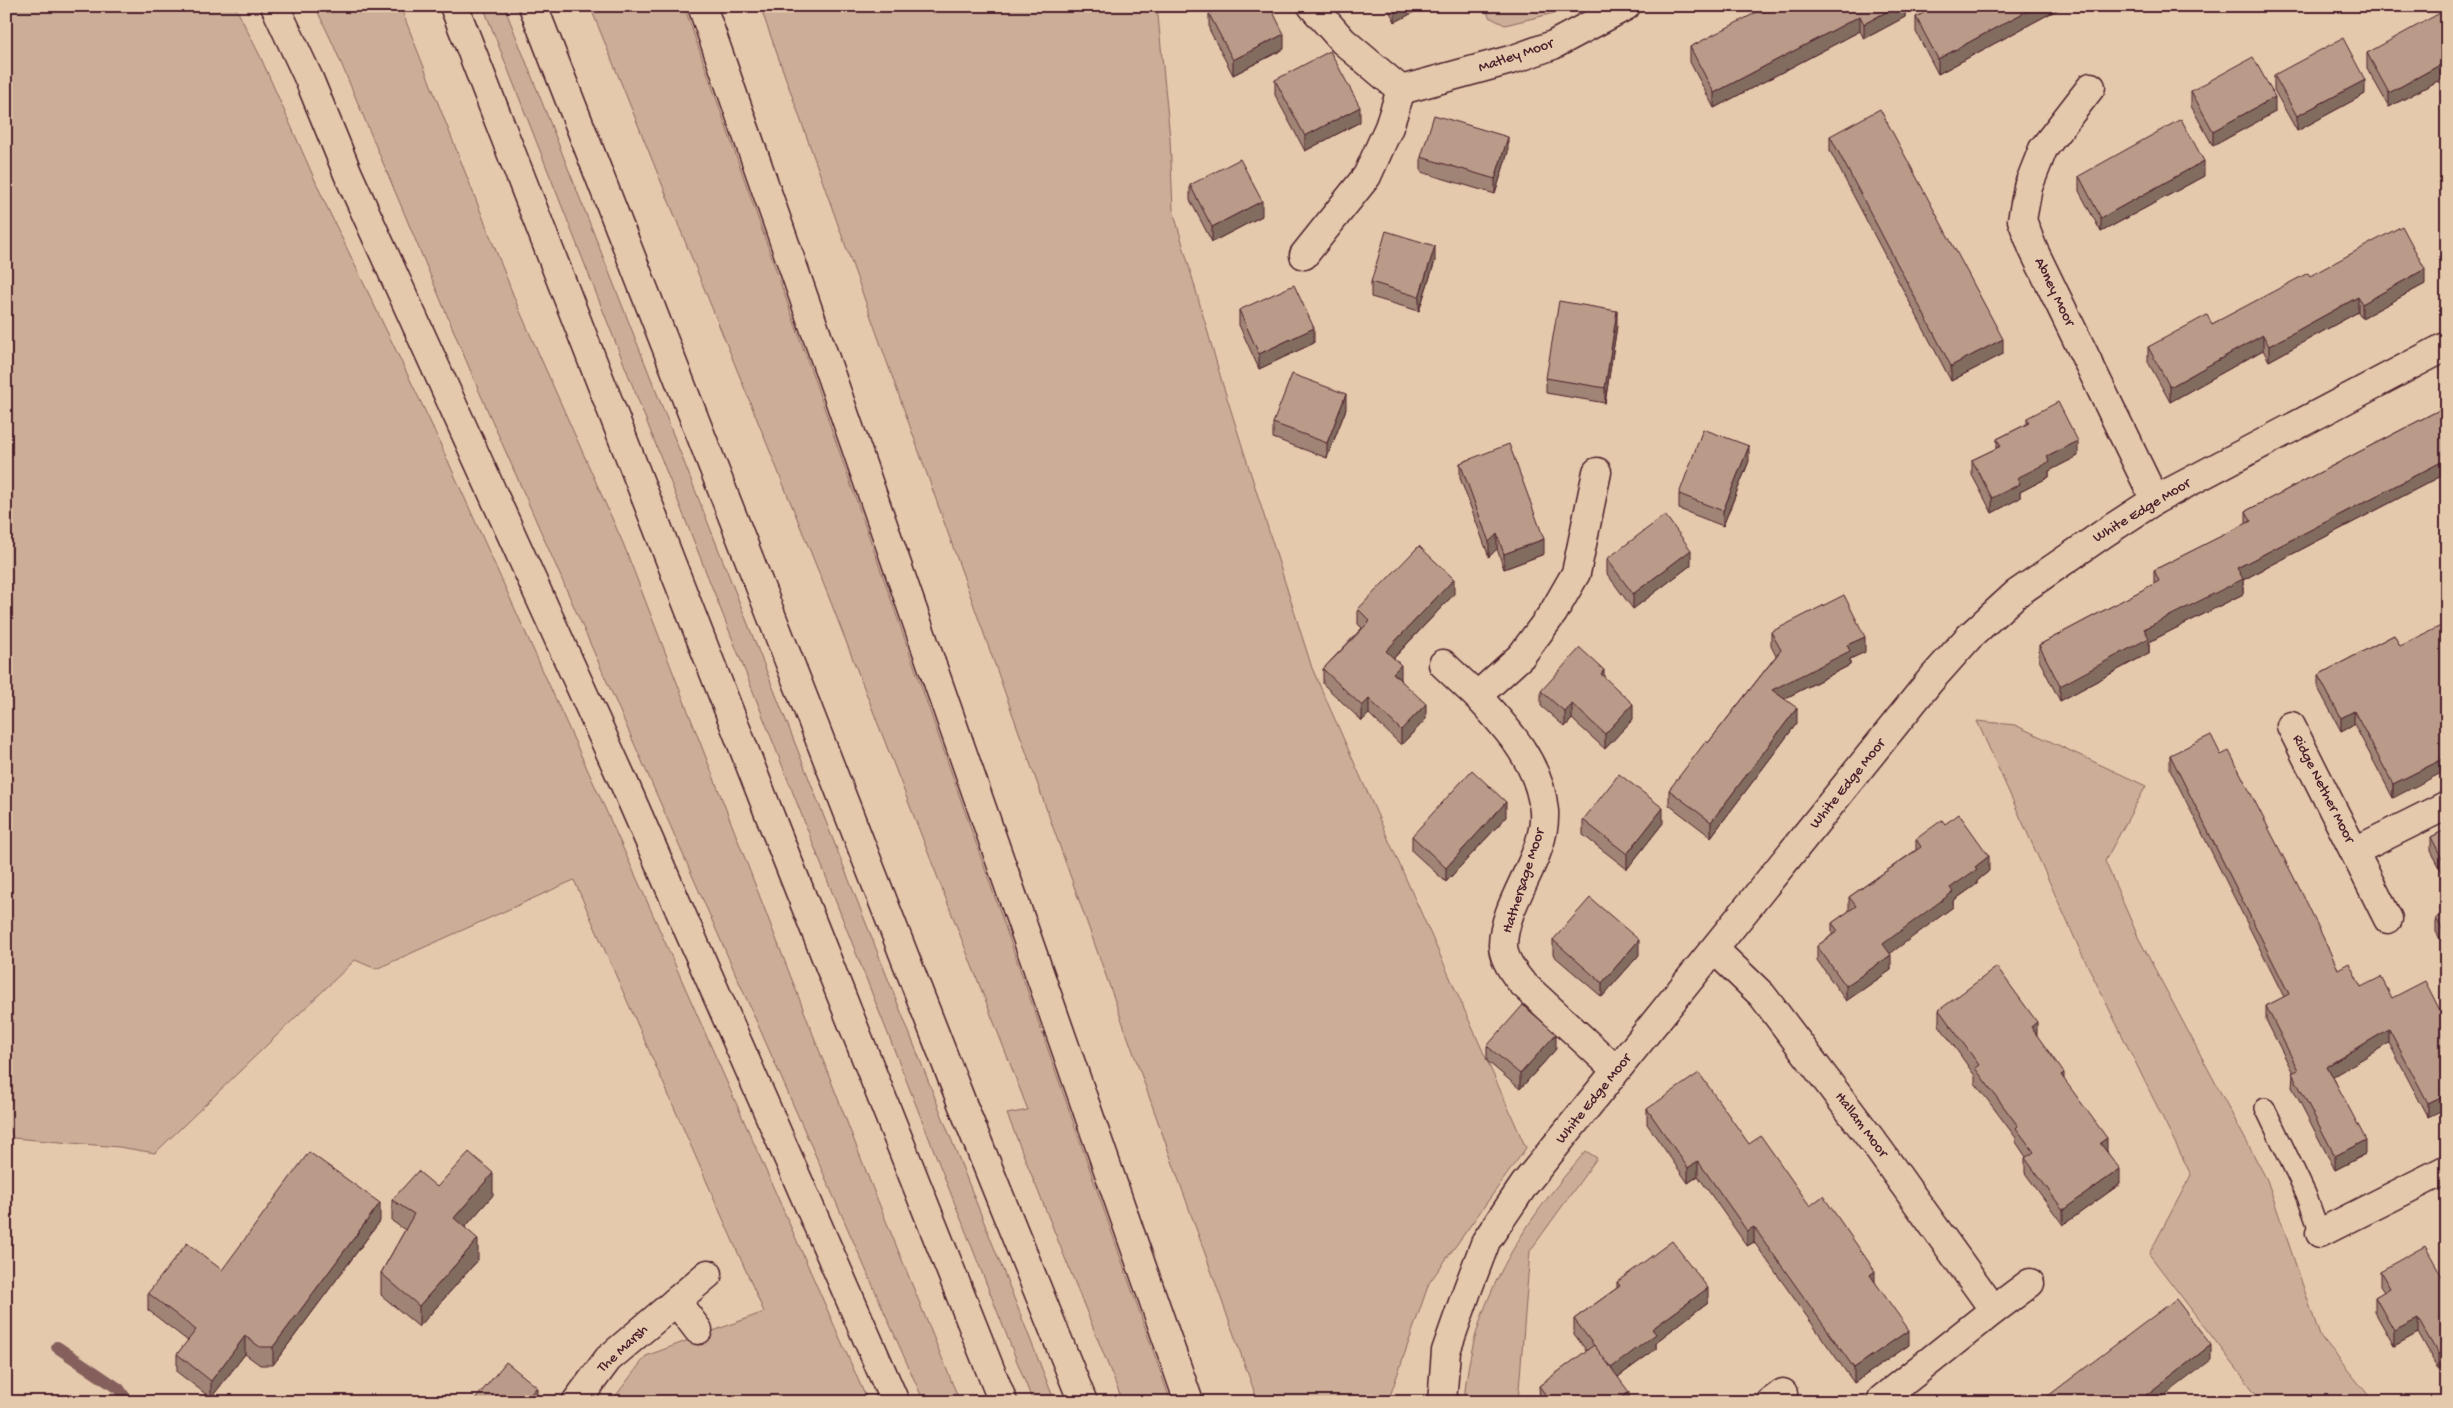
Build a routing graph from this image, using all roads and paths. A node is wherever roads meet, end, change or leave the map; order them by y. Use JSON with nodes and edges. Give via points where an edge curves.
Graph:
{"nodes":[{"id":1,"x":275,"y":6,"type":"edge"},
{"id":2,"x":454,"y":6,"type":"edge"},
{"id":3,"x":533,"y":6,"type":"edge"},
{"id":4,"x":702,"y":6,"type":"edge"},
{"id":5,"x":1312,"y":6,"type":"edge"},
{"id":6,"x":1626,"y":6,"type":"edge"},
{"id":7,"x":2091,"y":87,"type":"dead end"},
{"id":8,"x":1401,"y":90,"type":"junction"},
{"id":9,"x":1304,"y":255,"type":"dead end"},
{"id":10,"x":2447,"y":346,"type":"edge"},
{"id":11,"x":1597,"y":472,"type":"dead end"},
{"id":12,"x":2155,"y":500,"type":"junction"},
{"id":13,"x":1443,"y":664,"type":"dead end"},
{"id":14,"x":1477,"y":696,"type":"junction"},
{"id":15,"x":2291,"y":726,"type":"dead end"},
{"id":16,"x":2447,"y":804,"type":"edge"},
{"id":17,"x":2355,"y":851,"type":"junction"},
{"id":18,"x":2388,"y":919,"type":"dead end"},
{"id":19,"x":1715,"y":950,"type":"junction"},
{"id":20,"x":1616,"y":1070,"type":"junction"},
{"id":21,"x":2265,"y":1108,"type":"dead end"},
{"id":22,"x":2447,"y":1169,"type":"edge"},
{"id":23,"x":2320,"y":1234,"type":"joint"},
{"id":24,"x":708,"y":1274,"type":"dead end"},
{"id":25,"x":2030,"y":1283,"type":"dead end"},
{"id":26,"x":676,"y":1301,"type":"junction"},
{"id":27,"x":1994,"y":1310,"type":"junction"},
{"id":28,"x":698,"y":1330,"type":"dead end"},
{"id":29,"x":1882,"y":1399,"type":"dead end"},
{"id":30,"x":576,"y":1402,"type":"edge"},
{"id":31,"x":895,"y":1402,"type":"edge"},
{"id":32,"x":1003,"y":1402,"type":"edge"},
{"id":33,"x":1082,"y":1402,"type":"edge"},
{"id":34,"x":1189,"y":1402,"type":"edge"},
{"id":35,"x":1442,"y":1402,"type":"edge"}],
"edges":[{"from":1,"to":31,"type":"main road","via":[[624,783]]},
{"from":2,"to":32,"type":"main road"},
{"from":3,"to":33,"type":"main road"},
{"from":4,"to":34,"type":"main road"},
{"from":5,"to":8,"type":"main road","via":[[1343,41]]},
{"from":6,"to":8,"type":"main road","name":"Matley Moor","via":[[1553,45]]},
{"from":7,"to":12,"type":"main road","name":"Abney Moor","via":[[2043,149],[2028,187],[2022,220],[2032,249]]},
{"from":8,"to":9,"type":"main road","via":[[1367,176]]},
{"from":10,"to":12,"type":"main road","name":"White Edge Moor"},
{"from":11,"to":14,"type":"main road","via":[[1576,572],[1553,613],[1521,656]]},
{"from":12,"to":19,"type":"main road","name":"White Edge Moor","via":[[2016,594],[1970,637],[1929,682]]},
{"from":13,"to":14,"type":"main road","name":"Hathersage Moor"},
{"from":14,"to":20,"type":"main road","name":"Hathersage Moor","via":[[1502,722],[1529,762],[1544,813],[1542,832],[1507,926],[1503,946],[1510,968]]},
{"from":15,"to":17,"type":"main road","name":"Ridge Nether Moor"},
{"from":16,"to":17,"type":"main road","name":"Ridge Nether Moor"},
{"from":17,"to":18,"type":"main road","name":"Ridge Nether Moor"},
{"from":19,"to":20,"type":"main road","name":"White Edge Moor"},
{"from":19,"to":27,"type":"main road","name":"Hallam Moor","via":[[1762,995]]},
{"from":20,"to":35,"type":"main road","name":"White Edge Moor","via":[[1524,1185],[1486,1241],[1446,1351]]},
{"from":21,"to":23,"type":"lane","via":[[2306,1194]]},
{"from":22,"to":23,"type":"main road"},
{"from":24,"to":26,"type":"main road","name":"The Marsh"},
{"from":25,"to":27,"type":"main road"},
{"from":26,"to":28,"type":"main road"},
{"from":26,"to":30,"type":"main road","name":"The Marsh","via":[[608,1359]]},
{"from":27,"to":29,"type":"main road"}]}
